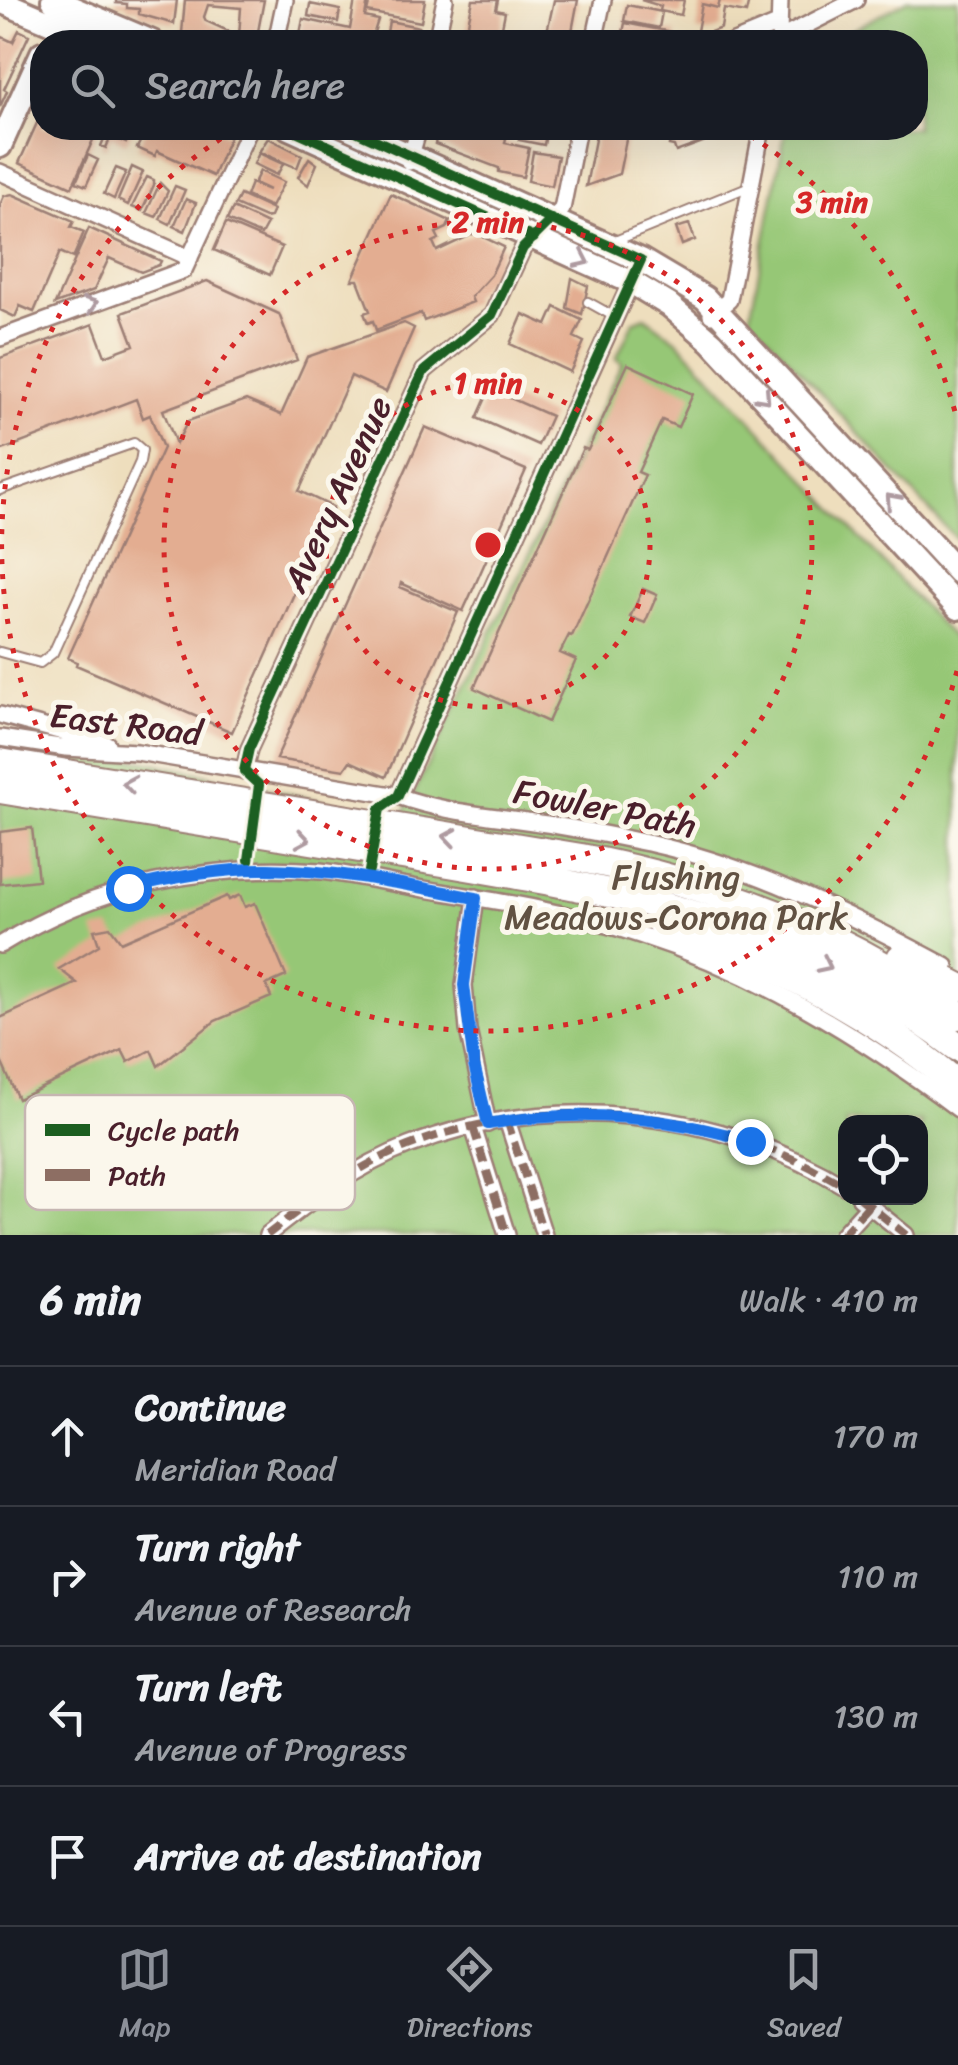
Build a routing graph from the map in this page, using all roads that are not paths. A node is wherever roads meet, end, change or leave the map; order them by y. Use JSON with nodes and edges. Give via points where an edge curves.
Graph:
{"nodes":[{"id":1,"x":284,"y":0,"type":"edge"},
{"id":2,"x":445,"y":0,"type":"edge"},
{"id":3,"x":602,"y":0,"type":"edge"},
{"id":4,"x":780,"y":0,"type":"edge"},
{"id":5,"x":856,"y":0,"type":"edge"},
{"id":6,"x":0,"y":2,"type":"edge"},
{"id":7,"x":57,"y":14,"type":"edge"},
{"id":8,"x":79,"y":30,"type":"edge"},
{"id":9,"x":111,"y":30,"type":"edge"},
{"id":10,"x":278,"y":30,"type":"edge"},
{"id":11,"x":439,"y":30,"type":"edge"},
{"id":12,"x":596,"y":30,"type":"edge"},
{"id":13,"x":779,"y":30,"type":"edge"},
{"id":14,"x":790,"y":30,"type":"edge"},
{"id":15,"x":30,"y":80,"type":"edge"},
{"id":16,"x":244,"y":140,"type":"edge"},
{"id":17,"x":316,"y":140,"type":"edge"},
{"id":18,"x":377,"y":140,"type":"edge"},
{"id":19,"x":416,"y":140,"type":"edge"},
{"id":20,"x":576,"y":140,"type":"edge"},
{"id":21,"x":760,"y":140,"type":"edge"},
{"id":22,"x":0,"y":146,"type":"edge"},
{"id":23,"x":412,"y":155,"type":"junction"},
{"id":24,"x":0,"y":172,"type":"edge"},
{"id":25,"x":402,"y":178,"type":"junction"},
{"id":26,"x":750,"y":186,"type":"junction"},
{"id":27,"x":552,"y":219,"type":"junction"},
{"id":28,"x":534,"y":238,"type":"junction"},
{"id":29,"x":608,"y":244,"type":"junction"},
{"id":30,"x":190,"y":258,"type":"junction"},
{"id":31,"x":641,"y":260,"type":"junction"},
{"id":32,"x":631,"y":282,"type":"junction"},
{"id":33,"x":588,"y":302,"type":"dead end"},
{"id":34,"x":718,"y":310,"type":"junction"},
{"id":35,"x":616,"y":317,"type":"junction"},
{"id":36,"x":696,"y":327,"type":"junction"},
{"id":37,"x":0,"y":338,"type":"edge"},
{"id":38,"x":0,"y":490,"type":"edge"},
{"id":39,"x":958,"y":572,"type":"edge"},
{"id":40,"x":958,"y":608,"type":"edge"},
{"id":41,"x":0,"y":652,"type":"edge"},
{"id":42,"x":0,"y":714,"type":"edge"},
{"id":43,"x":0,"y":738,"type":"edge"},
{"id":44,"x":137,"y":752,"type":"junction"},
{"id":45,"x":0,"y":762,"type":"edge"},
{"id":46,"x":244,"y":771,"type":"junction"},
{"id":47,"x":0,"y":789,"type":"edge"},
{"id":48,"x":398,"y":796,"type":"junction"},
{"id":49,"x":531,"y":877,"type":"junction"},
{"id":50,"x":476,"y":898,"type":"junction"},
{"id":51,"x":782,"y":916,"type":"junction"},
{"id":52,"x":0,"y":945,"type":"edge"},
{"id":53,"x":958,"y":972,"type":"edge"},
{"id":54,"x":958,"y":987,"type":"edge"},
{"id":55,"x":958,"y":1015,"type":"edge"},
{"id":56,"x":958,"y":1047,"type":"edge"},
{"id":57,"x":958,"y":1085,"type":"edge"},
{"id":58,"x":958,"y":1109,"type":"edge"},
{"id":59,"x":507,"y":1120,"type":"junction"},
{"id":60,"x":480,"y":1125,"type":"junction"},
{"id":61,"x":355,"y":1174,"type":"edge"},
{"id":62,"x":838,"y":1183,"type":"edge"},
{"id":63,"x":862,"y":1205,"type":"edge"},
{"id":64,"x":869,"y":1205,"type":"edge"},
{"id":65,"x":299,"y":1210,"type":"edge"},
{"id":66,"x":899,"y":1233,"type":"edge"},
{"id":67,"x":267,"y":1235,"type":"edge"},
{"id":68,"x":507,"y":1235,"type":"edge"},
{"id":69,"x":544,"y":1235,"type":"edge"},
{"id":70,"x":842,"y":1235,"type":"edge"}],
"edges":[{"from":1,"to":10,"type":"street"},
{"from":2,"to":11,"type":"street"},
{"from":3,"to":12,"type":"street"},
{"from":4,"to":13,"type":"street"},
{"from":5,"to":14,"type":"street"},
{"from":6,"to":7,"type":"main road"},
{"from":7,"to":8,"type":"main road"},
{"from":7,"to":9,"type":"main road"},
{"from":15,"to":22,"type":"main road"},
{"from":16,"to":30,"type":"street"},
{"from":17,"to":25,"type":"main road"},
{"from":18,"to":23,"type":"main road"},
{"from":19,"to":23,"type":"street"},
{"from":20,"to":27,"type":"street","name":"Avery Avenue","via":[[562,209]]},
{"from":21,"to":26,"type":"street"},
{"from":23,"to":25,"type":"street"},
{"from":23,"to":27,"type":"main road"},
{"from":24,"to":30,"type":"street"},
{"from":25,"to":28,"type":"main road"},
{"from":26,"to":29,"type":"lane"},
{"from":26,"to":34,"type":"street","via":[[729,300]]},
{"from":27,"to":28,"type":"street","name":"Avery Avenue"},
{"from":27,"to":29,"type":"main road"},
{"from":28,"to":32,"type":"main road","one_way":true},
{"from":28,"to":46,"type":"street","name":"Avery Avenue","via":[[492,315],[424,370],[248,749]]},
{"from":29,"to":31,"type":"main road"},
{"from":37,"to":30,"type":"street","one_way":true,"via":[[184,270]]},
{"from":31,"to":32,"type":"street"},
{"from":31,"to":34,"type":"main road"},
{"from":32,"to":35,"type":"street"},
{"from":32,"to":36,"type":"main road"},
{"from":33,"to":35,"type":"lane"},
{"from":34,"to":36,"type":"street"},
{"from":39,"to":34,"type":"main road","one_way":true},
{"from":35,"to":48,"type":"street"},
{"from":36,"to":40,"type":"main road","one_way":true},
{"from":38,"to":41,"type":"lane","via":[[134,442],[142,450],[46,661]]},
{"from":42,"to":44,"type":"street"},
{"from":43,"to":44,"type":"street","name":"East Road"},
{"from":44,"to":46,"type":"street","name":"East Road"},
{"from":51,"to":45,"type":"highway","one_way":true,"via":[[615,864]]},
{"from":46,"to":48,"type":"street","name":"East Road"},
{"from":47,"to":49,"type":"highway","one_way":true},
{"from":48,"to":53,"type":"street","name":"Fowler Path","via":[[436,810],[569,828],[708,858],[828,906]]},
{"from":49,"to":56,"type":"highway","one_way":true,"via":[[664,904],[771,940],[873,990]]},
{"from":49,"to":57,"type":"highway","via":[[681,928],[782,972],[887,1032]]},
{"from":50,"to":52,"type":"street","via":[[321,872],[199,874],[119,890]]},
{"from":50,"to":58,"type":"street","via":[[640,935],[744,976],[880,1052]]},
{"from":50,"to":60,"type":"street","via":[[464,985]]},
{"from":51,"to":54,"type":"highway","via":[[871,944]]},
{"from":51,"to":55,"type":"highway","via":[[866,956]]},
{"from":59,"to":60,"type":"street"},
{"from":59,"to":62,"type":"street","via":[[597,1114],[703,1128],[798,1160]]},
{"from":59,"to":69,"type":"street"},
{"from":60,"to":61,"type":"street","via":[[406,1146]]},
{"from":60,"to":68,"type":"street"},
{"from":63,"to":70,"type":"street"},
{"from":64,"to":66,"type":"street"},
{"from":65,"to":67,"type":"street"}]}
